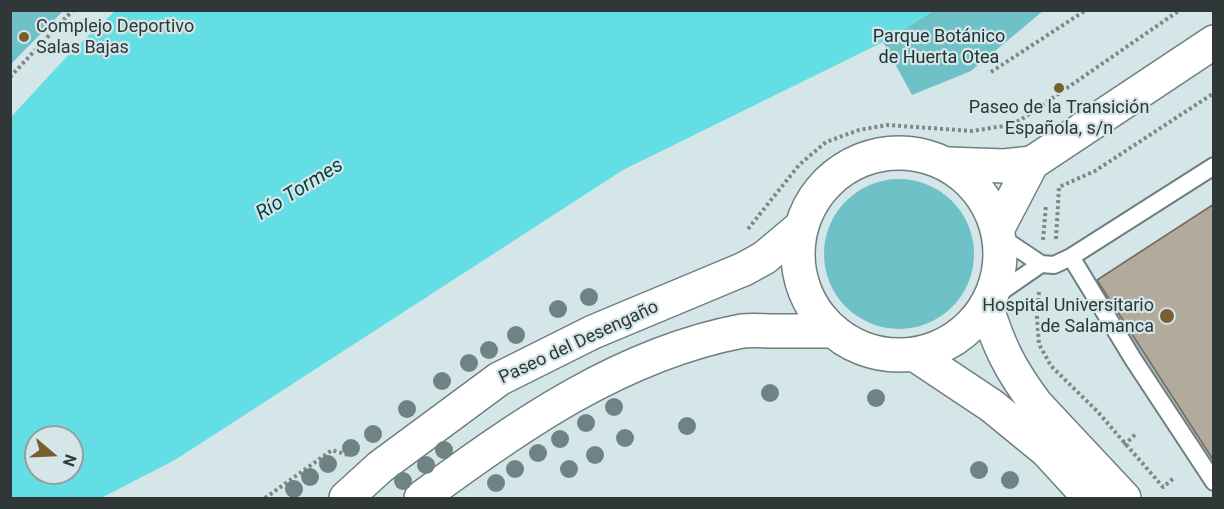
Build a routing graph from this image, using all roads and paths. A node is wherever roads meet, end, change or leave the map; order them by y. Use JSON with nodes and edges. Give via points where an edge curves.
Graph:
{"nodes":[{"id":1,"x":74,"y":10,"type":"edge"},
{"id":2,"x":1086,"y":10,"type":"edge"},
{"id":3,"x":1214,"y":42,"type":"edge"},
{"id":4,"x":991,"y":72,"type":"dead end"},
{"id":5,"x":10,"y":77,"type":"edge"},
{"id":6,"x":1214,"y":93,"type":"edge"},
{"id":7,"x":1032,"y":163,"type":"junction"},
{"id":8,"x":948,"y":164,"type":"junction"},
{"id":9,"x":1214,"y":166,"type":"edge"},
{"id":10,"x":1047,"y":200,"type":"dead end"},
{"id":11,"x":801,"y":226,"type":"junction"},
{"id":12,"x":999,"y":232,"type":"junction"},
{"id":13,"x":1043,"y":241,"type":"dead end"},
{"id":14,"x":1056,"y":241,"type":"dead end"},
{"id":15,"x":1071,"y":257,"type":"junction"},
{"id":16,"x":1041,"y":264,"type":"junction"},
{"id":17,"x":1040,"y":286,"type":"dead end"},
{"id":18,"x":987,"y":303,"type":"junction"},
{"id":19,"x":834,"y":332,"type":"junction"},
{"id":20,"x":914,"y":354,"type":"junction"},
{"id":21,"x":1137,"y":434,"type":"dead end"},
{"id":22,"x":1125,"y":444,"type":"junction"},
{"id":23,"x":1116,"y":452,"type":"dead end"},
{"id":24,"x":1174,"y":478,"type":"dead end"},
{"id":25,"x":1214,"y":482,"type":"edge"},
{"id":26,"x":356,"y":488,"type":"edge"},
{"id":27,"x":329,"y":498,"type":"edge"},
{"id":28,"x":421,"y":498,"type":"edge"},
{"id":29,"x":1090,"y":498,"type":"edge"},
{"id":30,"x":1124,"y":498,"type":"edge"}],
"edges":[{"from":1,"to":5,"type":"path"},
{"from":2,"to":4,"type":"path"},
{"from":3,"to":7,"type":"main road"},
{"from":6,"to":14,"type":"path","via":[[1095,171],[1059,187]]},
{"from":7,"to":8,"type":"main road"},
{"from":7,"to":12,"type":"main road"},
{"from":8,"to":11,"type":"main road","via":[[909,152],[881,153],[854,163],[831,179],[813,200]]},
{"from":8,"to":12,"type":"main road","via":[[973,183]]},
{"from":9,"to":15,"type":"lane"},
{"from":10,"to":13,"type":"path"},
{"from":11,"to":19,"type":"main road","via":[[797,259],[800,276],[812,306]]},
{"from":11,"to":26,"type":"main road","name":"Paseo del Desengaño","via":[[764,258],[744,269],[593,332],[499,379]]},
{"from":12,"to":16,"type":"lane"},
{"from":12,"to":18,"type":"main road","via":[[999,266]]},
{"from":15,"to":16,"type":"lane","via":[[1054,265]]},
{"from":15,"to":25,"type":"lane"},
{"from":16,"to":18,"type":"lane"},
{"from":17,"to":22,"type":"path","via":[[1039,344],[1051,366]]},
{"from":18,"to":20,"type":"main road","via":[[956,337]]},
{"from":18,"to":30,"type":"main road","via":[[998,344],[1010,368],[1036,404]]},
{"from":19,"to":20,"type":"main road","via":[[871,352]]},
{"from":19,"to":28,"type":"main road","via":[[744,331],[643,360],[563,400]]},
{"from":20,"to":29,"type":"main road","via":[[992,406],[1047,451]]},
{"from":21,"to":22,"type":"path"},
{"from":22,"to":23,"type":"path"},
{"from":22,"to":24,"type":"path","via":[[1163,487]]},
{"from":26,"to":27,"type":"main road","name":"Paseo del Desengaño"}]}
